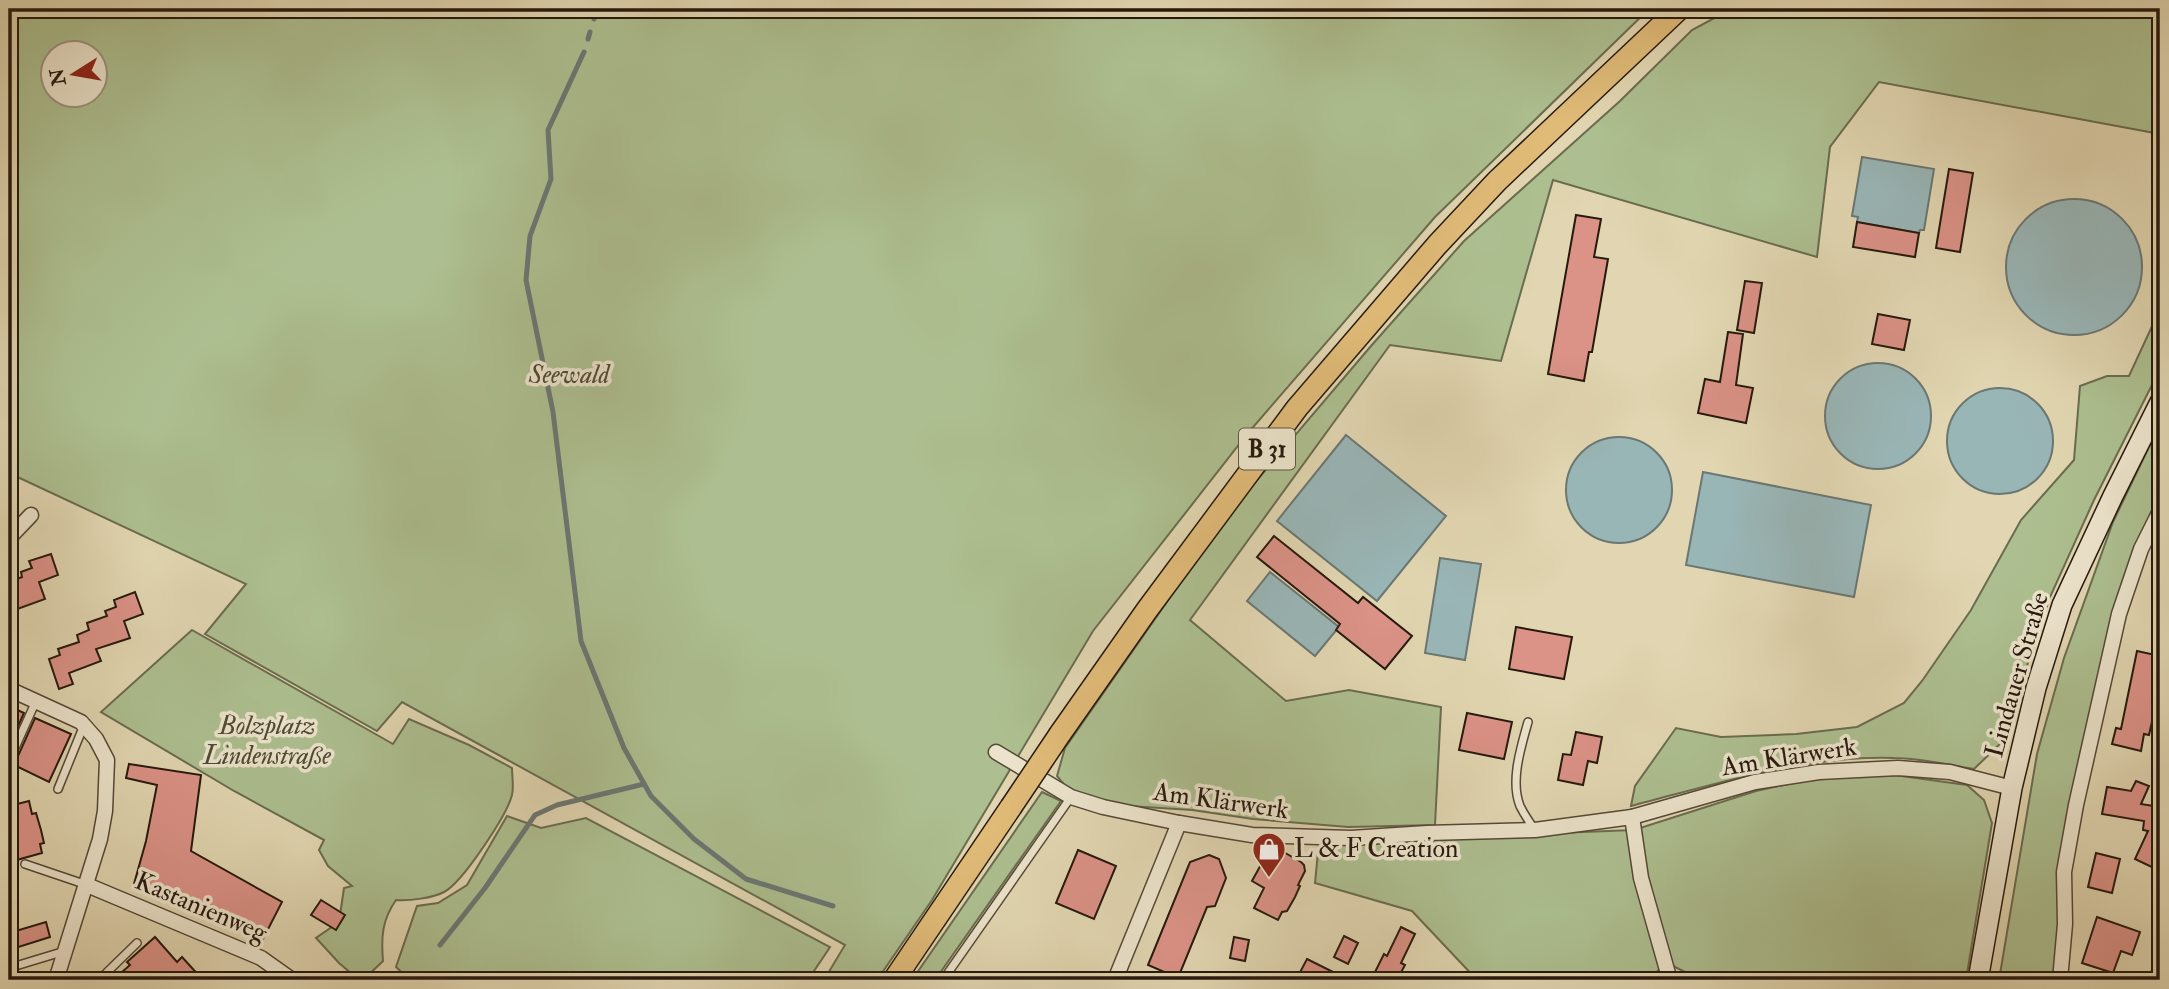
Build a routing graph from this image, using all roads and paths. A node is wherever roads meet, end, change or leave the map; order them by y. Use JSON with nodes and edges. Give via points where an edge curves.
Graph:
{"nodes":[{"id":1,"x":1679,"y":9,"type":"edge"},
{"id":2,"x":1696,"y":9,"type":"edge"},
{"id":3,"x":1652,"y":36,"type":"junction"},
{"id":4,"x":2160,"y":402,"type":"edge"},
{"id":5,"x":2159,"y":514,"type":"edge"},
{"id":6,"x":31,"y":515,"type":"dead end"},
{"id":7,"x":9,"y":538,"type":"edge"},
{"id":8,"x":9,"y":689,"type":"edge"},
{"id":9,"x":36,"y":701,"type":"junction"},
{"id":10,"x":1528,"y":722,"type":"dead end"},
{"id":11,"x":84,"y":725,"type":"junction"},
{"id":12,"x":996,"y":752,"type":"dead end"},
{"id":13,"x":9,"y":761,"type":"edge"},
{"id":14,"x":2012,"y":788,"type":"junction"},
{"id":15,"x":58,"y":789,"type":"dead end"},
{"id":16,"x":1071,"y":797,"type":"junction"},
{"id":17,"x":1632,"y":817,"type":"junction"},
{"id":18,"x":1178,"y":823,"type":"junction"},
{"id":19,"x":1535,"y":830,"type":"junction"},
{"id":20,"x":25,"y":864,"type":"dead end"},
{"id":21,"x":87,"y":885,"type":"junction"},
{"id":22,"x":137,"y":943,"type":"dead end"},
{"id":23,"x":65,"y":951,"type":"junction"},
{"id":24,"x":9,"y":968,"type":"edge"},
{"id":25,"x":1670,"y":979,"type":"edge"},
{"id":26,"x":56,"y":980,"type":"edge"},
{"id":27,"x":99,"y":980,"type":"edge"},
{"id":28,"x":292,"y":980,"type":"edge"},
{"id":29,"x":894,"y":980,"type":"edge"},
{"id":30,"x":943,"y":980,"type":"edge"},
{"id":31,"x":1115,"y":980,"type":"edge"},
{"id":32,"x":1978,"y":980,"type":"edge"},
{"id":33,"x":2060,"y":980,"type":"edge"}],
"edges":[{"from":1,"to":3,"type":"main road","number":"B 31"},
{"from":2,"to":3,"type":"main road"},
{"from":3,"to":29,"type":"main road","number":"B 31","bridge":true,"via":[[1497,181],[1297,408],[1147,610]]},
{"from":4,"to":14,"type":"main road","name":"Lindauer Straße","via":[[2062,605]]},
{"from":5,"to":33,"type":"street","via":[[2141,549],[2119,614],[2076,805],[2064,872]]},
{"from":6,"to":7,"type":"street"},
{"from":8,"to":9,"type":"street"},
{"from":9,"to":11,"type":"street"},
{"from":9,"to":13,"type":"lane"},
{"from":10,"to":19,"type":"lane","via":[[1517,766],[1518,795]]},
{"from":11,"to":15,"type":"lane"},
{"from":11,"to":21,"type":"street","via":[[107,760],[104,821]]},
{"from":12,"to":16,"type":"street","name":"Am Klärwerk"},
{"from":14,"to":17,"type":"street","name":"Am Klärwerk","via":[[1950,772],[1898,768],[1819,772],[1755,782]]},
{"from":14,"to":32,"type":"main road","name":"Lindauer Straße"},
{"from":16,"to":18,"type":"street","name":"Am Klärwerk"},
{"from":16,"to":30,"type":"lane"},
{"from":17,"to":19,"type":"street","name":"Am Klärwerk"},
{"from":17,"to":25,"type":"street","via":[[1641,878]]},
{"from":18,"to":19,"type":"street","name":"Am Klärwerk","via":[[1252,835],[1351,838]]},
{"from":18,"to":31,"type":"street"},
{"from":20,"to":21,"type":"lane"},
{"from":21,"to":23,"type":"street"},
{"from":21,"to":28,"type":"street","name":"Kastanienweg","via":[[261,958]]},
{"from":22,"to":27,"type":"lane"},
{"from":23,"to":24,"type":"lane"},
{"from":23,"to":26,"type":"street"}]}
